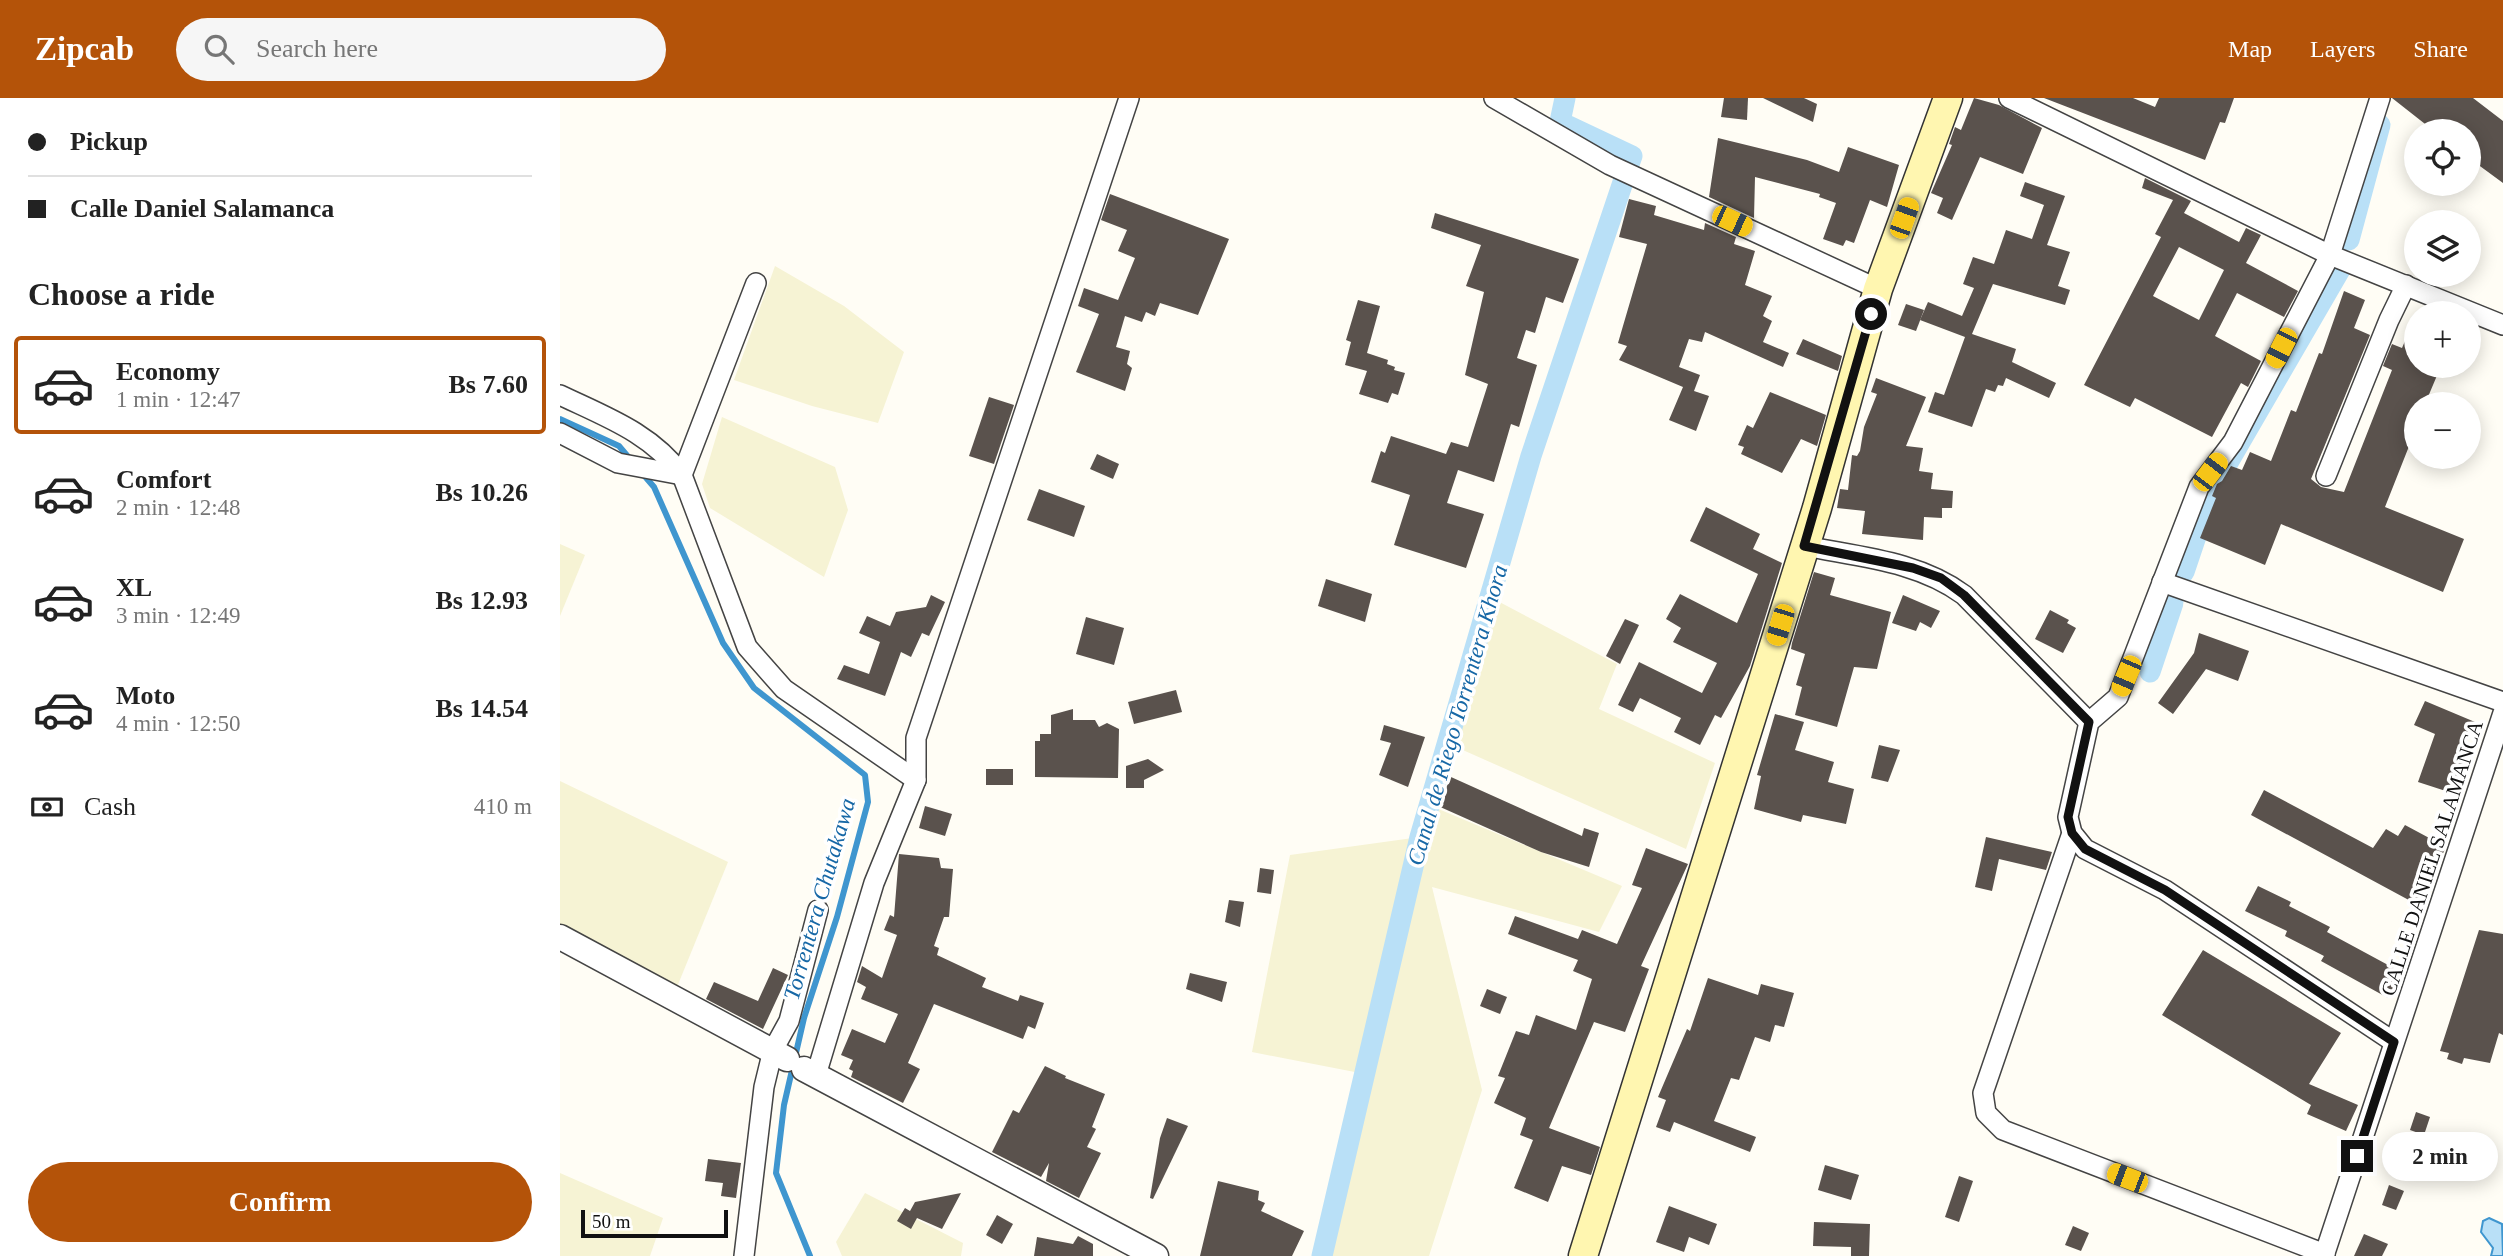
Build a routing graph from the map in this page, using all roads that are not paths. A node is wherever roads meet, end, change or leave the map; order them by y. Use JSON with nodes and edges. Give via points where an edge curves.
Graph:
{"nodes":[{"id":1,"x":1129,"y":98,"type":"edge"},
{"id":2,"x":1494,"y":98,"type":"edge"},
{"id":3,"x":1948,"y":98,"type":"edge"},
{"id":4,"x":2010,"y":98,"type":"edge"},
{"id":5,"x":2380,"y":98,"type":"edge"},
{"id":6,"x":1529,"y":106,"type":"edge"},
{"id":7,"x":2330,"y":255,"type":"junction"},
{"id":8,"x":756,"y":282,"type":"dead end"},
{"id":9,"x":2404,"y":284,"type":"edge"},
{"id":10,"x":2405,"y":287,"type":"edge"},
{"id":11,"x":2411,"y":287,"type":"edge"},
{"id":12,"x":1878,"y":289,"type":"junction"},
{"id":13,"x":2503,"y":325,"type":"edge"},
{"id":14,"x":560,"y":395,"type":"edge"},
{"id":15,"x":560,"y":433,"type":"edge"},
{"id":16,"x":682,"y":475,"type":"junction"},
{"id":17,"x":2326,"y":476,"type":"dead end"},
{"id":18,"x":1804,"y":546,"type":"junction"},
{"id":19,"x":2162,"y":582,"type":"junction"},
{"id":20,"x":2503,"y":702,"type":"edge"},
{"id":21,"x":2503,"y":713,"type":"edge"},
{"id":22,"x":2089,"y":722,"type":"junction"},
{"id":23,"x":916,"y":780,"type":"junction"},
{"id":24,"x":2072,"y":833,"type":"junction"},
{"id":25,"x":818,"y":909,"type":"dead end"},
{"id":26,"x":560,"y":937,"type":"edge"},
{"id":27,"x":2394,"y":1042,"type":"junction"},
{"id":28,"x":795,"y":1063,"type":"junction"},
{"id":29,"x":2325,"y":1255,"type":"edge"},
{"id":30,"x":744,"y":1256,"type":"edge"},
{"id":31,"x":1156,"y":1256,"type":"edge"},
{"id":32,"x":1583,"y":1256,"type":"edge"}],
"edges":[{"from":1,"to":23,"type":"street","via":[[916,738]]},
{"from":2,"to":6,"type":"street"},
{"from":3,"to":12,"type":"main road"},
{"from":4,"to":7,"type":"street"},
{"from":5,"to":7,"type":"street"},
{"from":6,"to":12,"type":"street","via":[[1610,165]]},
{"from":7,"to":9,"type":"street"},
{"from":7,"to":19,"type":"street","via":[[2233,442],[2199,487]]},
{"from":8,"to":16,"type":"street"},
{"from":10,"to":17,"type":"street"},
{"from":11,"to":13,"type":"street"},
{"from":12,"to":18,"type":"main road"},
{"from":14,"to":16,"type":"street","via":[[641,433],[667,454]]},
{"from":15,"to":16,"type":"street","via":[[618,463]]},
{"from":16,"to":23,"type":"street","via":[[747,647],[784,689]]},
{"from":18,"to":22,"type":"street","via":[[1941,578],[1964,595]]},
{"from":18,"to":32,"type":"main road"},
{"from":19,"to":20,"type":"street"},
{"from":19,"to":22,"type":"street","via":[[2118,697]]},
{"from":21,"to":27,"type":"street","name":"CALLE DANIEL SALAMANCA"},
{"from":22,"to":24,"type":"street","via":[[2068,817]]},
{"from":23,"to":28,"type":"street"},
{"from":24,"to":27,"type":"street","via":[[2085,849],[2165,890]]},
{"from":24,"to":29,"type":"street","via":[[1983,1093],[1986,1113],[2003,1130]]},
{"from":25,"to":28,"type":"street","via":[[789,1021]]},
{"from":26,"to":28,"type":"street"},
{"from":27,"to":29,"type":"street","name":"CALLE DANIEL SALAMANCA"},
{"from":28,"to":30,"type":"street","via":[[764,1087]]},
{"from":28,"to":31,"type":"street"}]}
